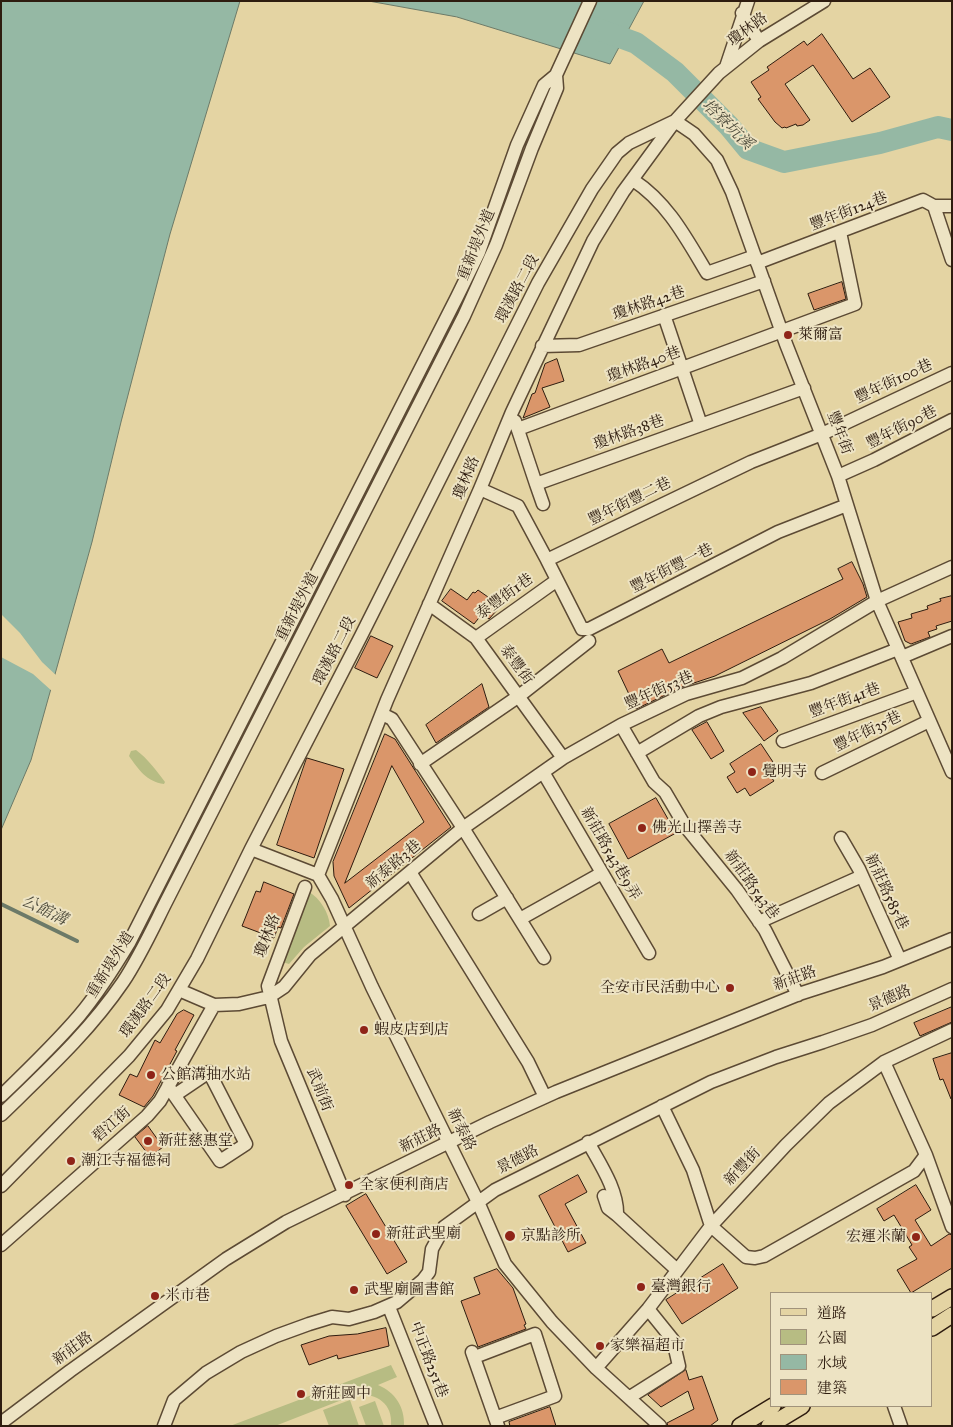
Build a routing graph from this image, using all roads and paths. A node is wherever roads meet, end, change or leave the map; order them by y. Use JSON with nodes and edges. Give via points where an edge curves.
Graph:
{"nodes":[{"id":1,"x":590,"y":1,"type":"edge"},
{"id":2,"x":748,"y":1,"type":"edge"},
{"id":3,"x":824,"y":1,"type":"edge"},
{"id":4,"x":742,"y":13,"type":"junction"},
{"id":5,"x":759,"y":41,"type":"junction"},
{"id":6,"x":722,"y":70,"type":"junction"},
{"id":7,"x":558,"y":71,"type":"junction"},
{"id":8,"x":678,"y":117,"type":"junction"},
{"id":9,"x":633,"y":180,"type":"junction"},
{"id":10,"x":934,"y":206,"type":"junction"},
{"id":11,"x":952,"y":206,"type":"edge"},
{"id":12,"x":840,"y":232,"type":"junction"},
{"id":13,"x":756,"y":260,"type":"junction"},
{"id":14,"x":952,"y":260,"type":"edge"},
{"id":15,"x":764,"y":282,"type":"junction"},
{"id":16,"x":664,"y":315,"type":"junction"},
{"id":17,"x":782,"y":332,"type":"junction"},
{"id":18,"x":542,"y":346,"type":"junction"},
{"id":19,"x":682,"y":369,"type":"junction"},
{"id":20,"x":952,"y":373,"type":"edge"},
{"id":21,"x":804,"y":388,"type":"junction"},
{"id":22,"x":512,"y":412,"type":"junction"},
{"id":23,"x":952,"y":420,"type":"edge"},
{"id":24,"x":701,"y":424,"type":"junction"},
{"id":25,"x":518,"y":429,"type":"junction"},
{"id":26,"x":822,"y":434,"type":"junction"},
{"id":27,"x":838,"y":476,"type":"junction"},
{"id":28,"x":536,"y":484,"type":"junction"},
{"id":29,"x":480,"y":489,"type":"junction"},
{"id":30,"x":543,"y":504,"type":"dead end"},
{"id":31,"x":848,"y":505,"type":"junction"},
{"id":32,"x":547,"y":560,"type":"junction"},
{"id":33,"x":952,"y":567,"type":"edge"},
{"id":34,"x":552,"y":583,"type":"dead end"},
{"id":35,"x":877,"y":601,"type":"junction"},
{"id":36,"x":429,"y":604,"type":"junction"},
{"id":37,"x":952,"y":636,"type":"edge"},
{"id":38,"x":476,"y":638,"type":"junction"},
{"id":39,"x":589,"y":641,"type":"dead end"},
{"id":40,"x":900,"y":653,"type":"junction"},
{"id":41,"x":917,"y":692,"type":"junction"},
{"id":42,"x":519,"y":696,"type":"junction"},
{"id":43,"x":382,"y":714,"type":"junction"},
{"id":44,"x":929,"y":721,"type":"junction"},
{"id":45,"x":621,"y":725,"type":"junction"},
{"id":46,"x":783,"y":741,"type":"dead end"},
{"id":47,"x":637,"y":753,"type":"junction"},
{"id":48,"x":948,"y":754,"type":"edge"},
{"id":49,"x":563,"y":758,"type":"junction"},
{"id":50,"x":420,"y":764,"type":"junction"},
{"id":51,"x":543,"y":772,"type":"junction"},
{"id":52,"x":952,"y":772,"type":"edge"},
{"id":53,"x":822,"y":773,"type":"dead end"},
{"id":54,"x":463,"y":828,"type":"junction"},
{"id":55,"x":841,"y":838,"type":"dead end"},
{"id":56,"x":251,"y":849,"type":"junction"},
{"id":57,"x":410,"y":872,"type":"junction"},
{"id":58,"x":602,"y":873,"type":"junction"},
{"id":59,"x":318,"y":875,"type":"junction"},
{"id":60,"x":862,"y":876,"type":"junction"},
{"id":61,"x":305,"y":888,"type":"dead end"},
{"id":62,"x":507,"y":898,"type":"junction"},
{"id":63,"x":479,"y":914,"type":"dead end"},
{"id":64,"x":520,"y":919,"type":"junction"},
{"id":65,"x":759,"y":922,"type":"junction"},
{"id":66,"x":345,"y":926,"type":"junction"},
{"id":67,"x":952,"y":939,"type":"edge"},
{"id":68,"x":649,"y":953,"type":"dead end"},
{"id":69,"x":544,"y":958,"type":"dead end"},
{"id":70,"x":900,"y":960,"type":"junction"},
{"id":71,"x":179,"y":990,"type":"junction"},
{"id":72,"x":952,"y":990,"type":"edge"},
{"id":73,"x":798,"y":995,"type":"junction"},
{"id":74,"x":269,"y":997,"type":"junction"},
{"id":75,"x":214,"y":1005,"type":"junction"},
{"id":76,"x":952,"y":1030,"type":"edge"},
{"id":77,"x":884,"y":1062,"type":"junction"},
{"id":78,"x":171,"y":1090,"type":"junction"},
{"id":79,"x":1,"y":1096,"type":"edge"},
{"id":80,"x":545,"y":1097,"type":"junction"},
{"id":81,"x":662,"y":1106,"type":"junction"},
{"id":82,"x":1,"y":1115,"type":"edge"},
{"id":83,"x":588,"y":1142,"type":"junction"},
{"id":84,"x":446,"y":1145,"type":"junction"},
{"id":85,"x":926,"y":1154,"type":"junction"},
{"id":86,"x":1,"y":1186,"type":"edge"},
{"id":87,"x":345,"y":1194,"type":"junction"},
{"id":88,"x":604,"y":1196,"type":"dead end"},
{"id":89,"x":478,"y":1202,"type":"junction"},
{"id":90,"x":617,"y":1215,"type":"junction"},
{"id":91,"x":711,"y":1226,"type":"junction"},
{"id":92,"x":952,"y":1226,"type":"edge"},
{"id":93,"x":1,"y":1245,"type":"edge"},
{"id":94,"x":677,"y":1270,"type":"junction"},
{"id":95,"x":952,"y":1297,"type":"edge"},
{"id":96,"x":389,"y":1307,"type":"junction"},
{"id":97,"x":648,"y":1308,"type":"junction"},
{"id":98,"x":933,"y":1308,"type":"edge"},
{"id":99,"x":952,"y":1316,"type":"edge"},
{"id":100,"x":933,"y":1327,"type":"edge"},
{"id":101,"x":596,"y":1368,"type":"junction"},
{"id":102,"x":630,"y":1397,"type":"junction"},
{"id":103,"x":770,"y":1407,"type":"edge"},
{"id":104,"x":800,"y":1407,"type":"edge"},
{"id":105,"x":894,"y":1407,"type":"edge"},
{"id":106,"x":497,"y":1422,"type":"edge"},
{"id":107,"x":1,"y":1424,"type":"edge"},
{"id":108,"x":164,"y":1426,"type":"edge"},
{"id":109,"x":436,"y":1426,"type":"edge"},
{"id":110,"x":660,"y":1426,"type":"edge"},
{"id":111,"x":740,"y":1426,"type":"edge"},
{"id":112,"x":769,"y":1426,"type":"edge"},
{"id":113,"x":901,"y":1426,"type":"edge"}],
"edges":[{"from":1,"to":7,"type":"street"},
{"from":2,"to":4,"type":"street"},
{"from":3,"to":5,"type":"street","name":"瓊林路"},
{"from":4,"to":5,"type":"street"},
{"from":4,"to":6,"type":"street"},
{"from":5,"to":6,"type":"street","name":"瓊林路"},
{"from":6,"to":8,"type":"street","name":"瓊林路"},
{"from":7,"to":79,"type":"street","name":"重新堤外道","via":[[544,85],[517,145],[479,252],[458,297],[129,943],[80,1016]]},
{"from":7,"to":82,"type":"street","name":"重新堤外道","via":[[557,88],[480,284],[161,912],[124,980],[102,1010],[83,1034]]},
{"from":8,"to":9,"type":"street","name":"瓊林路"},
{"from":8,"to":13,"type":"street","name":"豐年街","via":[[717,160]]},
{"from":8,"to":56,"type":"street","name":"環漢路二段","via":[[629,143],[617,153],[592,189],[538,283]]},
{"from":9,"to":13,"type":"street","name":"豐年街124巷","via":[[647,189],[676,221],[707,273]]},
{"from":9,"to":18,"type":"street","name":"瓊林路","via":[[593,241]]},
{"from":10,"to":11,"type":"street","name":"豐年街124巷"},
{"from":10,"to":12,"type":"street","name":"豐年街124巷","via":[[924,200]]},
{"from":10,"to":14,"type":"street"},
{"from":12,"to":13,"type":"street","name":"豐年街124巷"},
{"from":12,"to":17,"type":"street","name":"瓊林路40巷","via":[[855,304]]},
{"from":13,"to":15,"type":"street","name":"豐年街"},
{"from":15,"to":16,"type":"street","name":"瓊林路42巷"},
{"from":15,"to":17,"type":"street","name":"豐年街"},
{"from":16,"to":18,"type":"street","name":"瓊林路42巷","via":[[579,345]]},
{"from":16,"to":19,"type":"street"},
{"from":17,"to":19,"type":"street","name":"瓊林路40巷"},
{"from":17,"to":21,"type":"street","name":"豐年街"},
{"from":18,"to":22,"type":"street","name":"瓊林路"},
{"from":19,"to":24,"type":"street"},
{"from":19,"to":25,"type":"street","name":"瓊林路40巷"},
{"from":20,"to":26,"type":"street","name":"豐年街100巷"},
{"from":21,"to":24,"type":"street","name":"瓊林路38巷"},
{"from":21,"to":26,"type":"street","name":"豐年街"},
{"from":22,"to":25,"type":"street"},
{"from":22,"to":29,"type":"street","name":"瓊林路"},
{"from":23,"to":27,"type":"street","name":"豐年街90巷"},
{"from":24,"to":28,"type":"street","name":"瓊林路38巷"},
{"from":25,"to":28,"type":"street"},
{"from":26,"to":27,"type":"street","name":"豐年街"},
{"from":26,"to":32,"type":"street","name":"豐年街豐二巷","via":[[751,462]]},
{"from":27,"to":31,"type":"street","name":"豐年街"},
{"from":28,"to":30,"type":"street"},
{"from":29,"to":32,"type":"street","via":[[518,506]]},
{"from":29,"to":36,"type":"street","name":"瓊林路"},
{"from":31,"to":32,"type":"street","name":"豐年街豐一巷","via":[[778,532],[589,630],[582,629]]},
{"from":31,"to":35,"type":"street","name":"豐年街"},
{"from":33,"to":35,"type":"street","name":"豐年街53巷"},
{"from":34,"to":38,"type":"street","name":"泰豐街1巷"},
{"from":35,"to":40,"type":"street","name":"豐年街"},
{"from":35,"to":45,"type":"street","name":"豐年街53巷","via":[[742,678],[686,694]]},
{"from":36,"to":38,"type":"street","name":"泰豐街"},
{"from":36,"to":43,"type":"street","name":"瓊林路"},
{"from":37,"to":40,"type":"street"},
{"from":38,"to":42,"type":"street","name":"泰豐街"},
{"from":39,"to":42,"type":"street"},
{"from":40,"to":41,"type":"street","name":"豐年街"},
{"from":40,"to":47,"type":"street","via":[[810,683],[721,707],[699,716]]},
{"from":41,"to":44,"type":"street","name":"豐年街"},
{"from":41,"to":46,"type":"street","name":"豐年街41巷"},
{"from":42,"to":49,"type":"street","name":"泰豐街"},
{"from":42,"to":50,"type":"street"},
{"from":43,"to":50,"type":"street","via":[[392,719]]},
{"from":43,"to":59,"type":"street","name":"瓊林路"},
{"from":44,"to":48,"type":"street","name":"豐年街"},
{"from":44,"to":53,"type":"street","name":"豐年街35巷"},
{"from":45,"to":47,"type":"street","name":"新莊路543巷"},
{"from":45,"to":49,"type":"street","name":"豐年街53巷"},
{"from":47,"to":65,"type":"street","name":"新莊路543巷","via":[[685,826]]},
{"from":48,"to":52,"type":"street","name":"豐年街"},
{"from":49,"to":51,"type":"street","name":"豐年街53巷"},
{"from":50,"to":54,"type":"street"},
{"from":51,"to":54,"type":"street","name":"豐年街53巷"},
{"from":51,"to":58,"type":"street","name":"新莊路543巷9弄"},
{"from":54,"to":57,"type":"street","name":"新泰路3巷"},
{"from":54,"to":62,"type":"street"},
{"from":55,"to":60,"type":"street","name":"新莊路585巷"},
{"from":56,"to":59,"type":"street"},
{"from":56,"to":71,"type":"street","name":"環漢路二段"},
{"from":57,"to":66,"type":"street","name":"新泰路3巷"},
{"from":57,"to":80,"type":"street","via":[[528,1062]]},
{"from":58,"to":64,"type":"street"},
{"from":58,"to":68,"type":"street","name":"新莊路543巷9弄"},
{"from":59,"to":66,"type":"street","name":"新泰路"},
{"from":60,"to":65,"type":"street"},
{"from":60,"to":70,"type":"street","name":"新莊路585巷"},
{"from":61,"to":74,"type":"street","name":"瓊林路","via":[[272,973]]},
{"from":62,"to":63,"type":"street"},
{"from":62,"to":64,"type":"street"},
{"from":64,"to":69,"type":"street"},
{"from":65,"to":73,"type":"street","name":"新莊路543巷"},
{"from":66,"to":74,"type":"street","name":"新泰路3巷","via":[[310,955],[284,987]]},
{"from":66,"to":84,"type":"street","name":"新泰路"},
{"from":67,"to":70,"type":"street","name":"新莊路"},
{"from":70,"to":73,"type":"street","name":"新莊路"},
{"from":71,"to":75,"type":"street"},
{"from":71,"to":86,"type":"street","name":"環漢路二段","via":[[167,1010],[129,1056]]},
{"from":72,"to":81,"type":"street","name":"景德路","via":[[872,1024],[711,1082]]},
{"from":73,"to":80,"type":"street","name":"新莊路"},
{"from":74,"to":75,"type":"street","via":[[239,1004]]},
{"from":74,"to":87,"type":"street","name":"武前街","via":[[281,1041]]},
{"from":75,"to":78,"type":"street","name":"碧江街"},
{"from":76,"to":77,"type":"street","name":"新豐街"},
{"from":77,"to":85,"type":"street"},
{"from":77,"to":91,"type":"street","name":"新豐街","via":[[823,1109]]},
{"from":78,"to":78,"type":"street","via":[[220,1161],[246,1144],[209,1072]]},
{"from":78,"to":93,"type":"street","name":"碧江街","via":[[147,1116]]},
{"from":80,"to":84,"type":"street","name":"新莊路"},
{"from":81,"to":83,"type":"street","name":"景德路"},
{"from":81,"to":91,"type":"street","via":[[693,1170]]},
{"from":83,"to":89,"type":"street","name":"景德路"},
{"from":83,"to":90,"type":"street","via":[[611,1186],[618,1205]]},
{"from":84,"to":87,"type":"street","name":"新莊路"},
{"from":84,"to":89,"type":"street","name":"新泰路"},
{"from":85,"to":91,"type":"street","via":[[914,1171],[764,1256],[746,1257]]},
{"from":85,"to":92,"type":"street"},
{"from":87,"to":107,"type":"street","name":"新莊路","via":[[286,1222],[226,1259]]},
{"from":88,"to":90,"type":"street","via":[[608,1208]]},
{"from":89,"to":96,"type":"street","name":"景德路","via":[[444,1227],[432,1248],[428,1272],[423,1280]]},
{"from":89,"to":101,"type":"street","name":"新泰路","via":[[505,1264],[552,1322]]},
{"from":90,"to":94,"type":"street"},
{"from":91,"to":94,"type":"street","name":"新豐街"},
{"from":94,"to":97,"type":"street","name":"新豐街"},
{"from":95,"to":98,"type":"main road"},
{"from":96,"to":108,"type":"street","name":"景德路","via":[[349,1319],[332,1317],[241,1352],[200,1377],[174,1400]]},
{"from":96,"to":109,"type":"street","name":"中正路251巷"},
{"from":97,"to":101,"type":"street","name":"新豐街"},
{"from":97,"to":102,"type":"street","via":[[673,1340],[679,1366]]},
{"from":99,"to":100,"type":"main road"},
{"from":101,"to":102,"type":"street","name":"新泰路"},
{"from":102,"to":110,"type":"street","name":"新泰路"},
{"from":103,"to":111,"type":"main road"},
{"from":104,"to":112,"type":"main road"},
{"from":105,"to":113,"type":"street"},
{"from":106,"to":106,"type":"street","via":[[476,1353],[534,1334],[555,1396]]}]}
